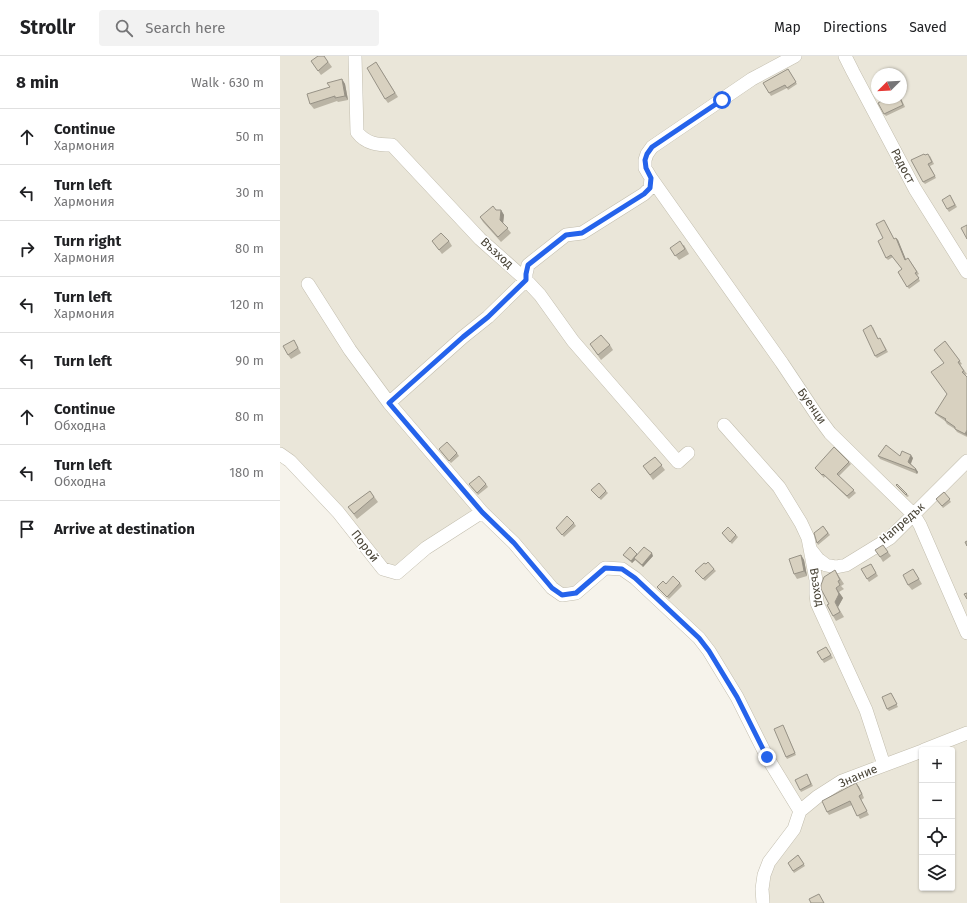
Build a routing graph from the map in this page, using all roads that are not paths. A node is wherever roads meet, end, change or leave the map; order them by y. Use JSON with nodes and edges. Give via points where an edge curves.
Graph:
{"nodes":[{"id":1,"x":354,"y":56,"type":"edge"},
{"id":2,"x":795,"y":56,"type":"edge"},
{"id":3,"x":845,"y":56,"type":"edge"},
{"id":4,"x":651,"y":178,"type":"junction"},
{"id":5,"x":967,"y":272,"type":"edge"},
{"id":6,"x":526,"y":280,"type":"junction"},
{"id":7,"x":308,"y":284,"type":"dead end"},
{"id":8,"x":389,"y":403,"type":"junction"},
{"id":9,"x":724,"y":425,"type":"dead end"},
{"id":10,"x":688,"y":453,"type":"dead end"},
{"id":11,"x":280,"y":454,"type":"edge"},
{"id":12,"x":967,"y":461,"type":"edge"},
{"id":13,"x":482,"y":512,"type":"junction"},
{"id":14,"x":914,"y":515,"type":"junction"},
{"id":15,"x":810,"y":548,"type":"junction"},
{"id":16,"x":967,"y":633,"type":"edge"},
{"id":17,"x":967,"y":733,"type":"edge"},
{"id":18,"x":931,"y":747,"type":"edge"},
{"id":19,"x":919,"y":752,"type":"edge"},
{"id":20,"x":884,"y":765,"type":"junction"},
{"id":21,"x":800,"y":811,"type":"junction"},
{"id":22,"x":763,"y":903,"type":"edge"}],
"edges":[{"from":1,"to":6,"type":"street","name":"Възход","via":[[357,132],[366,141],[392,145],[480,239]]},
{"from":2,"to":4,"type":"street","name":"Буенци","via":[[752,79],[652,147],[645,160]]},
{"from":3,"to":5,"type":"street","name":"Радост","via":[[915,189]]},
{"from":4,"to":6,"type":"street","via":[[650,188],[644,194],[582,233],[566,235],[528,265]]},
{"from":4,"to":14,"type":"street","name":"Буенци","via":[[830,433]]},
{"from":6,"to":8,"type":"street","via":[[488,317]]},
{"from":6,"to":10,"type":"street","name":"Възход","via":[[573,341],[678,462]]},
{"from":7,"to":8,"type":"street","via":[[350,350]]},
{"from":8,"to":13,"type":"street"},
{"from":9,"to":15,"type":"street","name":"Възход","via":[[780,487],[801,523]]},
{"from":11,"to":13,"type":"street","name":"Порой","via":[[290,461],[338,512],[383,569],[397,573],[426,548]]},
{"from":12,"to":14,"type":"street","name":"Напредък"},
{"from":13,"to":21,"type":"street","via":[[514,543],[552,588],[562,595],[576,593],[605,568],[622,569],[699,638],[737,697],[767,757]]},
{"from":14,"to":15,"type":"street","name":"Напредък","via":[[890,538],[846,565],[826,565]]},
{"from":14,"to":16,"type":"street","name":"Буенци"},
{"from":15,"to":20,"type":"street","name":"Възход","via":[[818,602],[866,710]]},
{"from":17,"to":18,"type":"street","name":"Знание"},
{"from":19,"to":20,"type":"street","name":"Знание"},
{"from":20,"to":21,"type":"street","name":"Знание","via":[[842,781]]},
{"from":21,"to":22,"type":"street","via":[[794,829],[769,862],[764,875]]}]}
